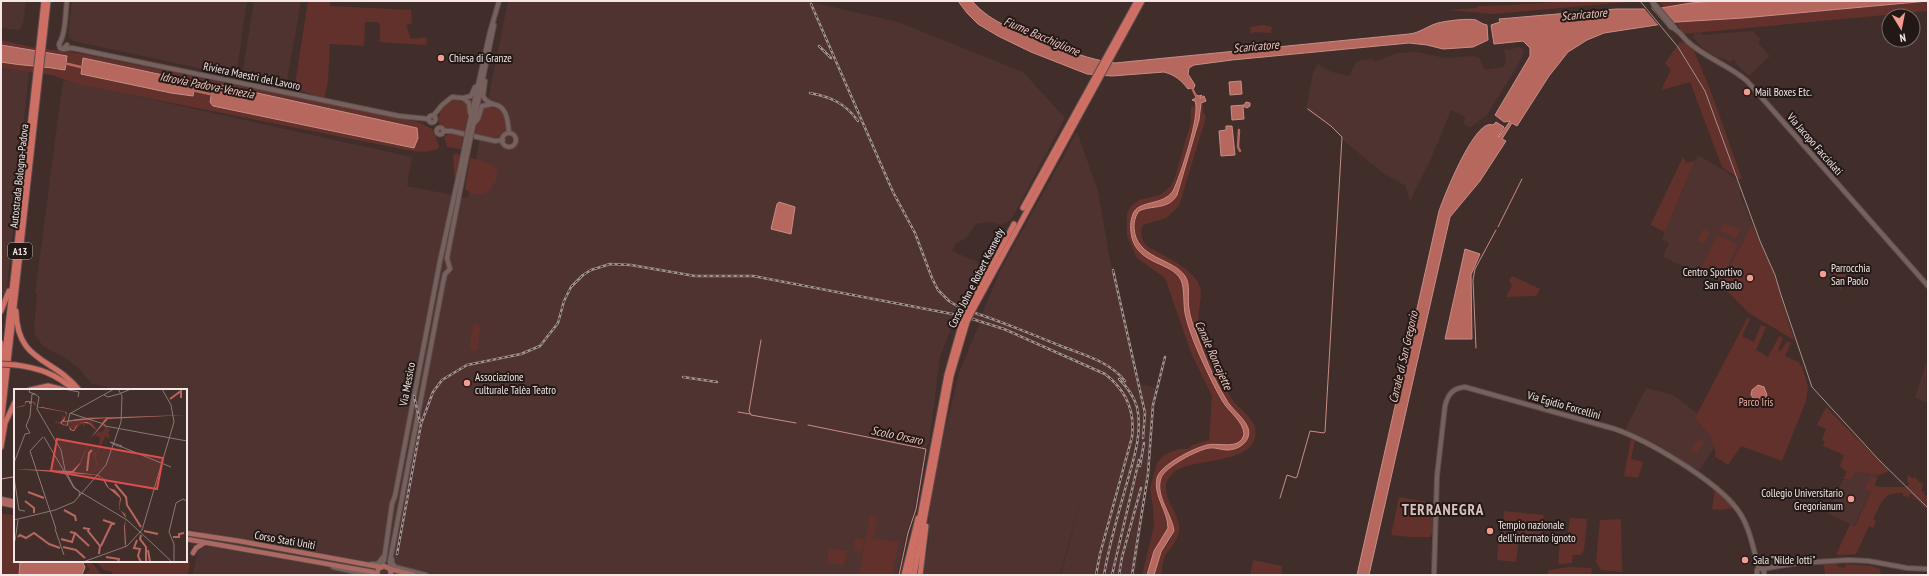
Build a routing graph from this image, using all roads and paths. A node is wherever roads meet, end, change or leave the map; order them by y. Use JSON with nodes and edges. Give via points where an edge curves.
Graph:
{"nodes":[{"id":1,"x":44,"y":1,"type":"edge"},
{"id":2,"x":48,"y":1,"type":"edge"},
{"id":3,"x":67,"y":1,"type":"edge"},
{"id":4,"x":500,"y":1,"type":"edge"},
{"id":5,"x":1137,"y":1,"type":"edge"},
{"id":6,"x":1142,"y":1,"type":"edge"},
{"id":7,"x":1652,"y":1,"type":"edge"},
{"id":8,"x":494,"y":22,"type":"junction"},
{"id":9,"x":42,"y":42,"type":"junction"},
{"id":10,"x":1108,"y":58,"type":"junction"},
{"id":11,"x":484,"y":72,"type":"junction"},
{"id":12,"x":479,"y":79,"type":"junction"},
{"id":13,"x":463,"y":98,"type":"junction"},
{"id":14,"x":492,"y":104,"type":"junction"},
{"id":15,"x":435,"y":117,"type":"junction"},
{"id":16,"x":430,"y":120,"type":"junction"},
{"id":17,"x":474,"y":123,"type":"junction"},
{"id":18,"x":443,"y":129,"type":"junction"},
{"id":19,"x":470,"y":129,"type":"junction"},
{"id":20,"x":509,"y":134,"type":"junction"},
{"id":21,"x":503,"y":140,"type":"junction"},
{"id":22,"x":463,"y":165,"type":"junction"},
{"id":23,"x":448,"y":265,"type":"junction"},
{"id":24,"x":438,"y":268,"type":"junction"},
{"id":25,"x":16,"y":269,"type":"junction"},
{"id":26,"x":445,"y":274,"type":"junction"},
{"id":27,"x":1928,"y":286,"type":"edge"},
{"id":28,"x":1,"y":310,"type":"edge"},
{"id":29,"x":1,"y":343,"type":"edge"},
{"id":30,"x":1,"y":364,"type":"edge"},
{"id":31,"x":949,"y":375,"type":"junction"},
{"id":32,"x":2,"y":386,"type":"edge"},
{"id":33,"x":34,"y":389,"type":"edge"},
{"id":34,"x":60,"y":389,"type":"edge"},
{"id":35,"x":73,"y":389,"type":"edge"},
{"id":36,"x":78,"y":389,"type":"edge"},
{"id":37,"x":1,"y":390,"type":"edge"},
{"id":38,"x":14,"y":404,"type":"edge"},
{"id":39,"x":1,"y":425,"type":"edge"},
{"id":40,"x":1,"y":447,"type":"edge"},
{"id":41,"x":926,"y":490,"type":"junction"},
{"id":42,"x":1,"y":499,"type":"edge"},
{"id":43,"x":393,"y":501,"type":"junction"},
{"id":44,"x":14,"y":502,"type":"edge"},
{"id":45,"x":401,"y":502,"type":"junction"},
{"id":46,"x":928,"y":502,"type":"junction"},
{"id":47,"x":1,"y":503,"type":"edge"},
{"id":48,"x":14,"y":506,"type":"edge"},
{"id":49,"x":392,"y":507,"type":"junction"},
{"id":50,"x":400,"y":508,"type":"junction"},
{"id":51,"x":187,"y":532,"type":"edge"},
{"id":52,"x":187,"y":539,"type":"edge"},
{"id":53,"x":187,"y":540,"type":"edge"},
{"id":54,"x":206,"y":542,"type":"junction"},
{"id":55,"x":387,"y":542,"type":"junction"},
{"id":56,"x":394,"y":542,"type":"junction"},
{"id":57,"x":352,"y":562,"type":"junction"},
{"id":58,"x":329,"y":566,"type":"junction"},
{"id":59,"x":381,"y":567,"type":"junction"},
{"id":60,"x":1774,"y":568,"type":"junction"},
{"id":61,"x":390,"y":569,"type":"junction"},
{"id":62,"x":1761,"y":569,"type":"junction"},
{"id":63,"x":1928,"y":569,"type":"edge"},
{"id":64,"x":368,"y":575,"type":"edge"},
{"id":65,"x":377,"y":575,"type":"edge"},
{"id":66,"x":391,"y":575,"type":"edge"},
{"id":67,"x":413,"y":575,"type":"edge"},
{"id":68,"x":426,"y":575,"type":"edge"},
{"id":69,"x":904,"y":575,"type":"edge"},
{"id":70,"x":910,"y":575,"type":"edge"},
{"id":71,"x":914,"y":575,"type":"edge"},
{"id":72,"x":920,"y":575,"type":"edge"},
{"id":73,"x":1434,"y":575,"type":"edge"},
{"id":74,"x":1758,"y":575,"type":"edge"},
{"id":75,"x":1764,"y":575,"type":"edge"}],
"edges":[{"from":1,"to":9,"type":"highway","name":"Autostrada Bologna-Padova","number":"A13"},
{"from":2,"to":9,"type":"highway","name":"Autostrada Bologna-Padova","number":"A13"},
{"from":3,"to":16,"type":"street","name":"Riviera Maestri del Lavoro","via":[[64,44],[72,48],[398,116]]},
{"from":4,"to":8,"type":"street","name":"Via Messico"},
{"from":5,"to":10,"type":"highway"},
{"from":6,"to":10,"type":"highway"},
{"from":7,"to":27,"type":"street","name":"Via Jacopo Facciolati","via":[[1673,26],[1698,49],[1747,81]]},
{"from":8,"to":11,"type":"street","name":"Via Messico"},
{"from":8,"to":12,"type":"street","name":"Via Messico"},
{"from":9,"to":25,"type":"highway","name":"Autostrada Bologna-Padova","number":"A13"},
{"from":10,"to":31,"type":"highway","name":"Corso John e Robert Kennedy","bridge":true,"via":[[972,307]]},
{"from":11,"to":14,"type":"street","via":[[483,96]]},
{"from":11,"to":17,"type":"street","name":"Via Messico"},
{"from":12,"to":13,"type":"street","via":[[472,94]]},
{"from":12,"to":19,"type":"street","name":"Via Messico"},
{"from":13,"to":15,"type":"street","via":[[452,97],[447,100]]},
{"from":13,"to":19,"type":"street","via":[[469,103]]},
{"from":14,"to":17,"type":"street","via":[[482,106]]},
{"from":14,"to":20,"type":"street","via":[[503,110]]},
{"from":15,"to":16,"type":"street","via":[[430,115]]},
{"from":15,"to":18,"type":"street"},
{"from":16,"to":18,"type":"street","via":[[436,131],[437,128]]},
{"from":17,"to":19,"type":"street","name":"Via Messico"},
{"from":18,"to":21,"type":"street","via":[[495,141]]},
{"from":19,"to":22,"type":"street","name":"Via Messico","bridge":true},
{"from":20,"to":21,"type":"street","via":[[505,135]]},
{"from":20,"to":21,"type":"street","via":[[515,137],[514,145],[507,146]]},
{"from":22,"to":23,"type":"street","name":"Via Messico","via":[[447,258]]},
{"from":22,"to":24,"type":"street","name":"Via Messico"},
{"from":23,"to":24,"type":"street","via":[[443,263]]},
{"from":23,"to":26,"type":"street","name":"Via Messico","via":[[449,271]]},
{"from":24,"to":26,"type":"street","via":[[441,274]]},
{"from":24,"to":43,"type":"street","name":"Via Messico"},
{"from":25,"to":28,"type":"highway"},
{"from":25,"to":32,"type":"highway","name":"Autostrada Bologna-Padova","number":"A13"},
{"from":25,"to":36,"type":"highway","via":[[17,320],[24,343],[33,355],[65,375]]},
{"from":25,"to":39,"type":"highway","name":"Autostrada Bologna-Padova","number":"A13"},
{"from":26,"to":45,"type":"street","name":"Via Messico"},
{"from":29,"to":32,"type":"highway"},
{"from":30,"to":35,"type":"highway","bridge":true,"via":[[49,372]]},
{"from":31,"to":41,"type":"highway","name":"Corso John e Robert Kennedy"},
{"from":31,"to":46,"type":"highway","name":"Corso John e Robert Kennedy"},
{"from":32,"to":37,"type":"highway","name":"Autostrada Bologna-Padova","number":"A13"},
{"from":33,"to":34,"type":"highway","via":[[48,386]]},
{"from":38,"to":40,"type":"highway","via":[[4,423]]},
{"from":41,"to":69,"type":"highway"},
{"from":41,"to":70,"type":"highway","name":"Corso John e Robert Kennedy"},
{"from":42,"to":44,"type":"main road"},
{"from":43,"to":45,"type":"street"},
{"from":43,"to":49,"type":"street","name":"Via Messico"},
{"from":45,"to":50,"type":"street","name":"Via Messico"},
{"from":46,"to":71,"type":"highway","name":"Corso John e Robert Kennedy"},
{"from":46,"to":72,"type":"highway"},
{"from":47,"to":48,"type":"main road"},
{"from":49,"to":50,"type":"street","via":[[395,510]]},
{"from":49,"to":55,"type":"street","name":"Via Messico"},
{"from":50,"to":56,"type":"street","name":"Via Messico"},
{"from":51,"to":57,"type":"main road","name":"Corso Stati Uniti"},
{"from":52,"to":54,"type":"main road","name":"Corso Stati Uniti"},
{"from":53,"to":54,"type":"main road","via":[[192,544],[193,553],[198,545]]},
{"from":54,"to":58,"type":"main road","name":"Corso Stati Uniti"},
{"from":55,"to":57,"type":"street","via":[[382,560],[378,564]]},
{"from":55,"to":59,"type":"street","name":"Via Messico"},
{"from":56,"to":61,"type":"street","name":"Via Messico"},
{"from":56,"to":68,"type":"street","via":[[392,565],[398,569]]},
{"from":57,"to":59,"type":"main road","name":"Corso Stati Uniti"},
{"from":58,"to":64,"type":"street"},
{"from":58,"to":65,"type":"main road","name":"Corso Stati Uniti","via":[[372,572]]},
{"from":59,"to":61,"type":"main road","name":"Corso Stati Uniti","via":[[386,566]]},
{"from":59,"to":65,"type":"main road"},
{"from":60,"to":62,"type":"street"},
{"from":60,"to":63,"type":"street","via":[[1819,561],[1856,560],[1902,568]]},
{"from":60,"to":75,"type":"street"},
{"from":61,"to":66,"type":"main road"},
{"from":61,"to":67,"type":"main road"},
{"from":62,"to":73,"type":"street","name":"Via Egidio Forcellini","via":[[1751,537],[1737,509],[1723,492],[1668,456],[1634,436],[1615,429],[1465,387],[1453,390],[1445,406],[1437,476]]},
{"from":62,"to":74,"type":"street","via":[[1757,572]]},
{"from":62,"to":75,"type":"street","name":"Via Egidio Forcellini"}]}
